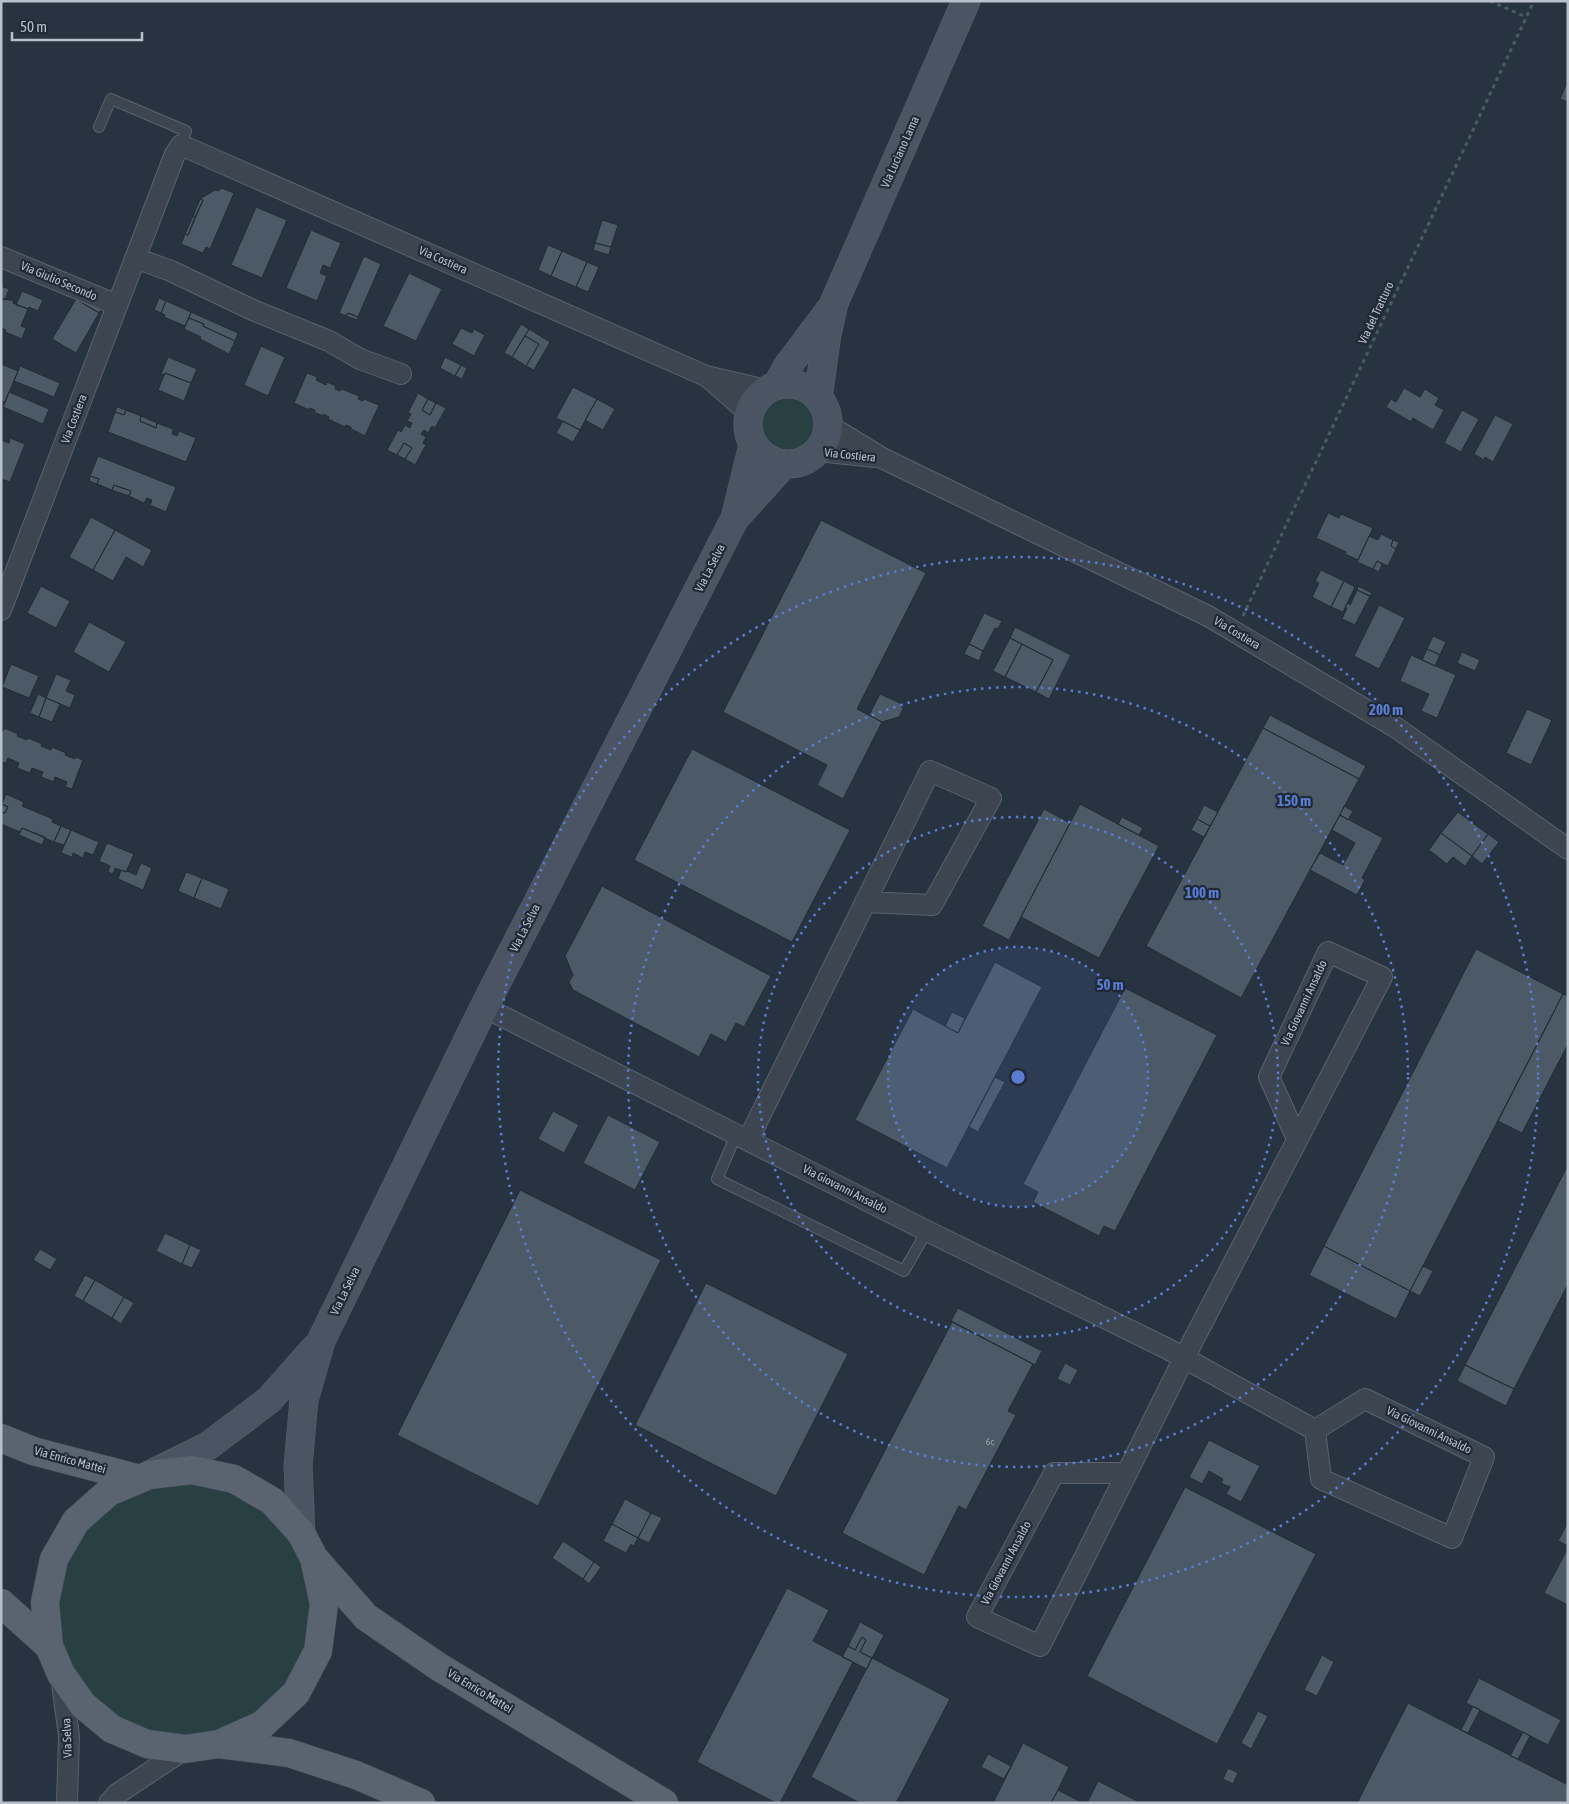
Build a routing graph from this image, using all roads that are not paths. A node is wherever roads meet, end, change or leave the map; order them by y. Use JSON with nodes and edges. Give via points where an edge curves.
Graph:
{"nodes":[{"id":1,"x":966,"y":1,"type":"edge"},
{"id":2,"x":99,"y":127,"type":"dead end"},
{"id":3,"x":180,"y":145,"type":"junction"},
{"id":4,"x":1,"y":257,"type":"edge"},
{"id":5,"x":135,"y":258,"type":"junction"},
{"id":6,"x":834,"y":303,"type":"junction"},
{"id":7,"x":117,"y":305,"type":"junction"},
{"id":8,"x":401,"y":374,"type":"dead end"},
{"id":9,"x":706,"y":376,"type":"junction"},
{"id":10,"x":771,"y":388,"type":"junction"},
{"id":11,"x":818,"y":398,"type":"junction"},
{"id":12,"x":749,"y":413,"type":"junction"},
{"id":13,"x":828,"y":425,"type":"junction"},
{"id":14,"x":753,"y":445,"type":"junction"},
{"id":15,"x":818,"y":451,"type":"junction"},
{"id":16,"x":882,"y":458,"type":"junction"},
{"id":17,"x":784,"y":464,"type":"junction"},
{"id":18,"x":735,"y":518,"type":"junction"},
{"id":19,"x":1,"y":610,"type":"edge"},
{"id":20,"x":1568,"y":849,"type":"edge"},
{"id":21,"x":865,"y":902,"type":"junction"},
{"id":22,"x":484,"y":1007,"type":"junction"},
{"id":23,"x":742,"y":1137,"type":"junction"},
{"id":24,"x":1297,"y":1139,"type":"junction"},
{"id":25,"x":927,"y":1231,"type":"junction"},
{"id":26,"x":321,"y":1341,"type":"junction"},
{"id":27,"x":1184,"y":1358,"type":"junction"},
{"id":28,"x":1315,"y":1430,"type":"junction"},
{"id":29,"x":1,"y":1438,"type":"edge"},
{"id":30,"x":1127,"y":1473,"type":"junction"},
{"id":31,"x":145,"y":1477,"type":"junction"},
{"id":32,"x":301,"y":1533,"type":"junction"},
{"id":33,"x":314,"y":1558,"type":"junction"},
{"id":34,"x":1,"y":1603,"type":"edge"},
{"id":35,"x":49,"y":1646,"type":"junction"},
{"id":36,"x":61,"y":1674,"type":"junction"},
{"id":37,"x":219,"y":1744,"type":"junction"},
{"id":38,"x":185,"y":1749,"type":"junction"},
{"id":39,"x":67,"y":1803,"type":"edge"},
{"id":40,"x":109,"y":1803,"type":"edge"},
{"id":41,"x":421,"y":1803,"type":"edge"},
{"id":42,"x":664,"y":1803,"type":"edge"}],
"edges":[{"from":1,"to":6,"type":"street","name":"Via Luciano Lama"},
{"from":2,"to":3,"type":"lane","via":[[111,99],[186,131]]},
{"from":3,"to":5,"type":"street","name":"Via Costiera"},
{"from":3,"to":9,"type":"street","name":"Via Costiera"},
{"from":4,"to":7,"type":"street","name":"Via Giulio Secondo"},
{"from":5,"to":7,"type":"street","name":"Via Costiera"},
{"from":5,"to":8,"type":"street","via":[[329,342],[360,359]]},
{"from":6,"to":10,"type":"street","name":"Via Luciano Lama"},
{"from":6,"to":11,"type":"street","name":"Via Luciano Lama"},
{"from":7,"to":19,"type":"street","name":"Via Costiera"},
{"from":9,"to":10,"type":"street","name":"Via Costiera"},
{"from":9,"to":12,"type":"street","name":"Via Costiera"},
{"from":10,"to":11,"type":"street","via":[[799,385]]},
{"from":10,"to":12,"type":"street","via":[[759,396]]},
{"from":11,"to":13,"type":"street","via":[[828,416]]},
{"from":12,"to":14,"type":"street","via":[[748,430]]},
{"from":13,"to":15,"type":"street"},
{"from":13,"to":16,"type":"street","name":"Via Costiera"},
{"from":14,"to":17,"type":"street","via":[[772,462]]},
{"from":14,"to":18,"type":"street","name":"Via La Selva"},
{"from":15,"to":16,"type":"street","name":"Via Costiera"},
{"from":15,"to":17,"type":"street","via":[[796,464]]},
{"from":16,"to":20,"type":"street","name":"Via Costiera","via":[[1208,616],[1395,727]]},
{"from":17,"to":18,"type":"street","name":"Via La Selva"},
{"from":18,"to":22,"type":"street","name":"Via La Selva"},
{"from":21,"to":21,"type":"street","via":[[930,771],[991,798],[932,905]]},
{"from":21,"to":23,"type":"street"},
{"from":22,"to":23,"type":"street","name":"Via Giovanni Ansaldo"},
{"from":22,"to":26,"type":"street","name":"Via La Selva"},
{"from":23,"to":25,"type":"street","name":"Via Giovanni Ansaldo"},
{"from":23,"to":25,"type":"lane","via":[[717,1179],[904,1271]]},
{"from":24,"to":24,"type":"street","name":"Via Giovanni Ansaldo","via":[[1269,1077],[1328,952],[1382,977]]},
{"from":24,"to":27,"type":"street","name":"Via Giovanni Ansaldo"},
{"from":25,"to":27,"type":"street","name":"Via Giovanni Ansaldo"},
{"from":26,"to":31,"type":"street","name":"Via La Selva","via":[[269,1400],[208,1446]]},
{"from":26,"to":32,"type":"street","name":"Via La Selva","via":[[304,1400],[298,1466]]},
{"from":27,"to":28,"type":"street","name":"Via Giovanni Ansaldo"},
{"from":27,"to":30,"type":"street","name":"Via Giovanni Ansaldo"},
{"from":28,"to":28,"type":"street","name":"Via Giovanni Ansaldo","via":[[1321,1479],[1452,1538],[1484,1457],[1365,1399]]},
{"from":29,"to":31,"type":"main road","name":"Via Enrico Mattei","via":[[33,1451]]},
{"from":30,"to":30,"type":"street","name":"Via Giovanni Ansaldo","via":[[1054,1474],[977,1617],[1040,1646]]},
{"from":31,"to":32,"type":"main road","via":[[192,1470],[234,1479],[272,1501]]},
{"from":31,"to":35,"type":"main road","via":[[109,1492],[76,1521],[54,1559],[45,1602]]},
{"from":32,"to":33,"type":"main road"},
{"from":33,"to":37,"type":"main road","via":[[324,1604],[318,1651],[296,1693],[262,1725]]},
{"from":33,"to":42,"type":"main road","name":"Via Enrico Mattei","via":[[366,1617],[439,1667]]},
{"from":34,"to":35,"type":"main road"},
{"from":35,"to":36,"type":"main road"},
{"from":36,"to":38,"type":"main road","via":[[83,1705],[112,1729],[147,1744]]},
{"from":36,"to":39,"type":"street","name":"Via Selva","via":[[69,1736]]},
{"from":37,"to":38,"type":"main road"},
{"from":37,"to":41,"type":"main road","via":[[289,1753],[356,1775]]},
{"from":38,"to":40,"type":"street","via":[[117,1794]]}]}
